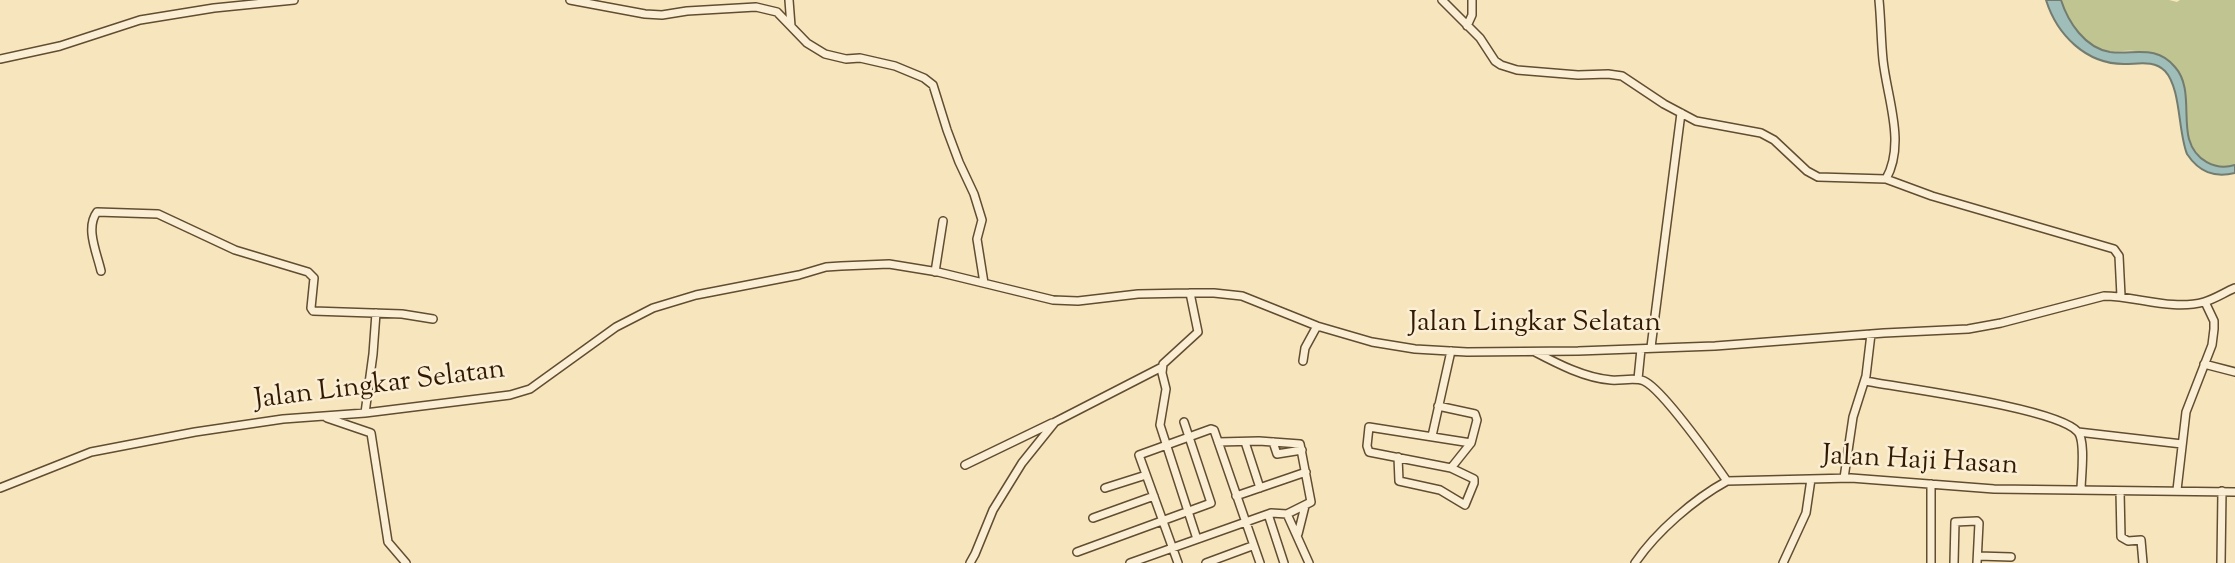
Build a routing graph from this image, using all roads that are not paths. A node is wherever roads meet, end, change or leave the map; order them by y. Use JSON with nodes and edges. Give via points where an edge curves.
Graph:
{"nodes":[{"id":1,"x":294,"y":0,"type":"edge"},
{"id":2,"x":570,"y":0,"type":"edge"},
{"id":3,"x":789,"y":0,"type":"edge"},
{"id":4,"x":1442,"y":0,"type":"edge"},
{"id":5,"x":1472,"y":0,"type":"edge"},
{"id":6,"x":1879,"y":0,"type":"edge"},
{"id":7,"x":1467,"y":26,"type":"junction"},
{"id":8,"x":792,"y":27,"type":"junction"},
{"id":9,"x":0,"y":59,"type":"edge"},
{"id":10,"x":1681,"y":113,"type":"junction"},
{"id":11,"x":1886,"y":179,"type":"junction"},
{"id":12,"x":943,"y":221,"type":"dead end"},
{"id":13,"x":101,"y":271,"type":"dead end"},
{"id":14,"x":935,"y":272,"type":"junction"},
{"id":15,"x":985,"y":283,"type":"junction"},
{"id":16,"x":2235,"y":288,"type":"edge"},
{"id":17,"x":1190,"y":293,"type":"junction"},
{"id":18,"x":2121,"y":296,"type":"junction"},
{"id":19,"x":2205,"y":302,"type":"junction"},
{"id":20,"x":376,"y":313,"type":"junction"},
{"id":21,"x":432,"y":318,"type":"dead end"},
{"id":22,"x":1317,"y":326,"type":"junction"},
{"id":23,"x":1871,"y":334,"type":"junction"},
{"id":24,"x":1651,"y":347,"type":"junction"},
{"id":25,"x":1641,"y":349,"type":"junction"},
{"id":26,"x":1451,"y":351,"type":"junction"},
{"id":27,"x":1535,"y":351,"type":"junction"},
{"id":28,"x":1303,"y":361,"type":"dead end"},
{"id":29,"x":2204,"y":364,"type":"junction"},
{"id":30,"x":1162,"y":367,"type":"junction"},
{"id":31,"x":2235,"y":372,"type":"edge"},
{"id":32,"x":1638,"y":379,"type":"junction"},
{"id":33,"x":1865,"y":381,"type":"junction"},
{"id":34,"x":1438,"y":406,"type":"junction"},
{"id":35,"x":365,"y":413,"type":"junction"},
{"id":36,"x":321,"y":416,"type":"junction"},
{"id":37,"x":1055,"y":422,"type":"junction"},
{"id":38,"x":1184,"y":422,"type":"dead end"},
{"id":39,"x":2078,"y":432,"type":"junction"},
{"id":40,"x":1432,"y":436,"type":"junction"},
{"id":41,"x":1188,"y":438,"type":"junction"},
{"id":42,"x":1218,"y":442,"type":"junction"},
{"id":43,"x":1245,"y":442,"type":"junction"},
{"id":44,"x":1273,"y":442,"type":"junction"},
{"id":45,"x":1471,"y":443,"type":"junction"},
{"id":46,"x":2182,"y":444,"type":"junction"},
{"id":47,"x":1166,"y":445,"type":"junction"},
{"id":48,"x":1302,"y":450,"type":"junction"},
{"id":49,"x":1398,"y":457,"type":"junction"},
{"id":50,"x":965,"y":465,"type":"dead end"},
{"id":51,"x":1451,"y":468,"type":"junction"},
{"id":52,"x":1306,"y":472,"type":"junction"},
{"id":53,"x":1146,"y":475,"type":"junction"},
{"id":54,"x":1844,"y":478,"type":"junction"},
{"id":55,"x":1811,"y":479,"type":"junction"},
{"id":56,"x":1727,"y":481,"type":"junction"},
{"id":57,"x":1931,"y":484,"type":"junction"},
{"id":58,"x":0,"y":488,"type":"edge"},
{"id":59,"x":1105,"y":488,"type":"dead end"},
{"id":60,"x":1259,"y":488,"type":"junction"},
{"id":61,"x":2177,"y":490,"type":"junction"},
{"id":62,"x":2081,"y":491,"type":"junction"},
{"id":63,"x":2120,"y":491,"type":"junction"},
{"id":64,"x":2222,"y":491,"type":"junction"},
{"id":65,"x":2235,"y":492,"type":"edge"},
{"id":66,"x":1154,"y":496,"type":"junction"},
{"id":67,"x":1236,"y":496,"type":"junction"},
{"id":68,"x":1305,"y":506,"type":"junction"},
{"id":69,"x":1188,"y":512,"type":"junction"},
{"id":70,"x":1268,"y":514,"type":"junction"},
{"id":71,"x":1287,"y":514,"type":"junction"},
{"id":72,"x":1093,"y":518,"type":"dead end"},
{"id":73,"x":1163,"y":520,"type":"junction"},
{"id":74,"x":1245,"y":523,"type":"junction"},
{"id":75,"x":1297,"y":535,"type":"junction"},
{"id":76,"x":1197,"y":540,"type":"junction"},
{"id":77,"x":1252,"y":546,"type":"junction"},
{"id":78,"x":1173,"y":548,"type":"junction"},
{"id":79,"x":1077,"y":552,"type":"dead end"},
{"id":80,"x":2011,"y":557,"type":"dead end"},
{"id":81,"x":1978,"y":560,"type":"edge"},
{"id":82,"x":2001,"y":560,"type":"edge"},
{"id":83,"x":406,"y":563,"type":"edge"},
{"id":84,"x":970,"y":563,"type":"edge"},
{"id":85,"x":1130,"y":563,"type":"edge"},
{"id":86,"x":1178,"y":563,"type":"edge"},
{"id":87,"x":1206,"y":563,"type":"edge"},
{"id":88,"x":1260,"y":563,"type":"edge"},
{"id":89,"x":1284,"y":563,"type":"edge"},
{"id":90,"x":1309,"y":563,"type":"edge"},
{"id":91,"x":1635,"y":563,"type":"edge"},
{"id":92,"x":1783,"y":563,"type":"edge"},
{"id":93,"x":1931,"y":563,"type":"edge"},
{"id":94,"x":1954,"y":563,"type":"edge"},
{"id":95,"x":2143,"y":563,"type":"edge"},
{"id":96,"x":2221,"y":563,"type":"edge"}],
"edges":[{"from":1,"to":9,"type":"street","via":[[140,20],[60,46]]},
{"from":2,"to":8,"type":"street","via":[[662,15],[755,7],[777,12]]},
{"from":3,"to":8,"type":"street"},
{"from":4,"to":7,"type":"street"},
{"from":5,"to":7,"type":"street"},
{"from":6,"to":11,"type":"street","via":[[1894,125]]},
{"from":7,"to":10,"type":"street","via":[[1501,65],[1517,70],[1622,76]]},
{"from":8,"to":15,"type":"street","via":[[825,54],[895,66],[933,85],[982,220],[977,239]]},
{"from":10,"to":11,"type":"street","via":[[1696,121],[1760,133],[1818,177]]},
{"from":10,"to":24,"type":"street"},
{"from":11,"to":18,"type":"street","via":[[2114,249],[2119,256]]},
{"from":12,"to":14,"type":"street"},
{"from":13,"to":20,"type":"street","via":[[91,226],[97,212],[152,213],[235,250],[308,272],[314,278],[313,311]]},
{"from":14,"to":15,"type":"street","name":"Jalan Lingkar Selatan"},
{"from":14,"to":35,"type":"street","name":"Jalan Lingkar Selatan","via":[[889,264],[826,267],[696,295],[653,308],[616,327],[530,389]]},
{"from":15,"to":17,"type":"street","name":"Jalan Lingkar Selatan","via":[[1053,300]]},
{"from":16,"to":19,"type":"street","name":"Jalan Lingkar Selatan"},
{"from":17,"to":22,"type":"street","name":"Jalan Lingkar Selatan","via":[[1242,296]]},
{"from":17,"to":30,"type":"street","via":[[1198,332]]},
{"from":18,"to":19,"type":"street","name":"Jalan Lingkar Selatan","via":[[2173,304]]},
{"from":18,"to":23,"type":"street","name":"Jalan Lingkar Selatan","via":[[2088,299],[1968,329]]},
{"from":19,"to":29,"type":"street","via":[[2214,329]]},
{"from":20,"to":21,"type":"street"},
{"from":20,"to":35,"type":"street"},
{"from":22,"to":26,"type":"street","name":"Jalan Lingkar Selatan","via":[[1372,342]]},
{"from":22,"to":28,"type":"street"},
{"from":23,"to":24,"type":"street","name":"Jalan Lingkar Selatan"},
{"from":23,"to":33,"type":"street"},
{"from":24,"to":25,"type":"street","name":"Jalan Lingkar Selatan"},
{"from":25,"to":27,"type":"street","name":"Jalan Lingkar Selatan"},
{"from":25,"to":32,"type":"street"},
{"from":26,"to":27,"type":"street","name":"Jalan Lingkar Selatan"},
{"from":26,"to":34,"type":"street"},
{"from":27,"to":32,"type":"street","via":[[1592,377]]},
{"from":29,"to":31,"type":"street"},
{"from":29,"to":46,"type":"street","via":[[2186,412]]},
{"from":30,"to":37,"type":"street"},
{"from":30,"to":47,"type":"street","via":[[1166,389],[1160,425]]},
{"from":32,"to":56,"type":"street","via":[[1654,387]]},
{"from":33,"to":39,"type":"street","via":[[2005,406],[2054,419]]},
{"from":33,"to":54,"type":"street","via":[[1853,417]]},
{"from":34,"to":40,"type":"street"},
{"from":34,"to":45,"type":"street","via":[[1475,414]]},
{"from":35,"to":36,"type":"street","name":"Jalan Lingkar Selatan"},
{"from":36,"to":58,"type":"street","name":"Jalan Lingkar Selatan","via":[[195,432],[91,452]]},
{"from":36,"to":83,"type":"street","via":[[371,433],[388,542]]},
{"from":37,"to":50,"type":"street"},
{"from":37,"to":84,"type":"street","via":[[993,510]]},
{"from":38,"to":41,"type":"street"},
{"from":39,"to":46,"type":"street"},
{"from":39,"to":62,"type":"street","via":[[2082,440]]},
{"from":40,"to":45,"type":"street"},
{"from":40,"to":49,"type":"street","via":[[1368,428],[1369,453]]},
{"from":41,"to":42,"type":"street","via":[[1213,429]]},
{"from":41,"to":47,"type":"street"},
{"from":41,"to":69,"type":"street","via":[[1211,502]]},
{"from":42,"to":43,"type":"street"},
{"from":42,"to":67,"type":"street"},
{"from":43,"to":44,"type":"street"},
{"from":43,"to":60,"type":"street"},
{"from":44,"to":48,"type":"street","via":[[1300,443]]},
{"from":44,"to":48,"type":"street","via":[[1277,454]]},
{"from":45,"to":51,"type":"street"},
{"from":46,"to":61,"type":"street"},
{"from":47,"to":53,"type":"street","via":[[1139,455]]},
{"from":47,"to":69,"type":"street"},
{"from":48,"to":52,"type":"street"},
{"from":49,"to":51,"type":"street"},
{"from":49,"to":51,"type":"street","via":[[1399,481],[1440,490],[1465,505],[1474,479]]},
{"from":52,"to":60,"type":"street"},
{"from":52,"to":68,"type":"street","via":[[1311,500]]},
{"from":53,"to":59,"type":"street"},
{"from":53,"to":66,"type":"street"},
{"from":54,"to":55,"type":"street","name":"Jalan Haji Hasan"},
{"from":54,"to":57,"type":"street","name":"Jalan Haji Hasan"},
{"from":55,"to":56,"type":"street","name":"Jalan Haji Hasan"},
{"from":55,"to":92,"type":"street","via":[[1806,513]]},
{"from":56,"to":91,"type":"street","via":[[1684,511]]},
{"from":57,"to":62,"type":"street","name":"Jalan Haji Hasan"},
{"from":57,"to":93,"type":"street"},
{"from":60,"to":67,"type":"street"},
{"from":61,"to":63,"type":"street","name":"Jalan Haji Hasan"},
{"from":61,"to":64,"type":"street","name":"Jalan Haji Hasan"},
{"from":62,"to":63,"type":"street","name":"Jalan Haji Hasan"},
{"from":63,"to":95,"type":"street","via":[[2122,537],[2141,540]]},
{"from":64,"to":65,"type":"street","name":"Jalan Haji Hasan"},
{"from":64,"to":96,"type":"street"},
{"from":66,"to":72,"type":"street"},
{"from":66,"to":73,"type":"street"},
{"from":67,"to":74,"type":"street"},
{"from":68,"to":71,"type":"street"},
{"from":68,"to":75,"type":"street"},
{"from":69,"to":73,"type":"street"},
{"from":69,"to":76,"type":"street"},
{"from":70,"to":71,"type":"street"},
{"from":70,"to":74,"type":"street"},
{"from":70,"to":89,"type":"street"},
{"from":71,"to":75,"type":"street"},
{"from":73,"to":78,"type":"street"},
{"from":73,"to":79,"type":"street"},
{"from":74,"to":76,"type":"street"},
{"from":74,"to":77,"type":"street"},
{"from":75,"to":90,"type":"street"},
{"from":76,"to":78,"type":"street"},
{"from":77,"to":87,"type":"street"},
{"from":77,"to":88,"type":"street"},
{"from":78,"to":85,"type":"street"},
{"from":78,"to":86,"type":"street"},
{"from":80,"to":82,"type":"street"},
{"from":81,"to":82,"type":"street"},
{"from":81,"to":94,"type":"street","via":[[1979,523],[1955,522]]}]}
